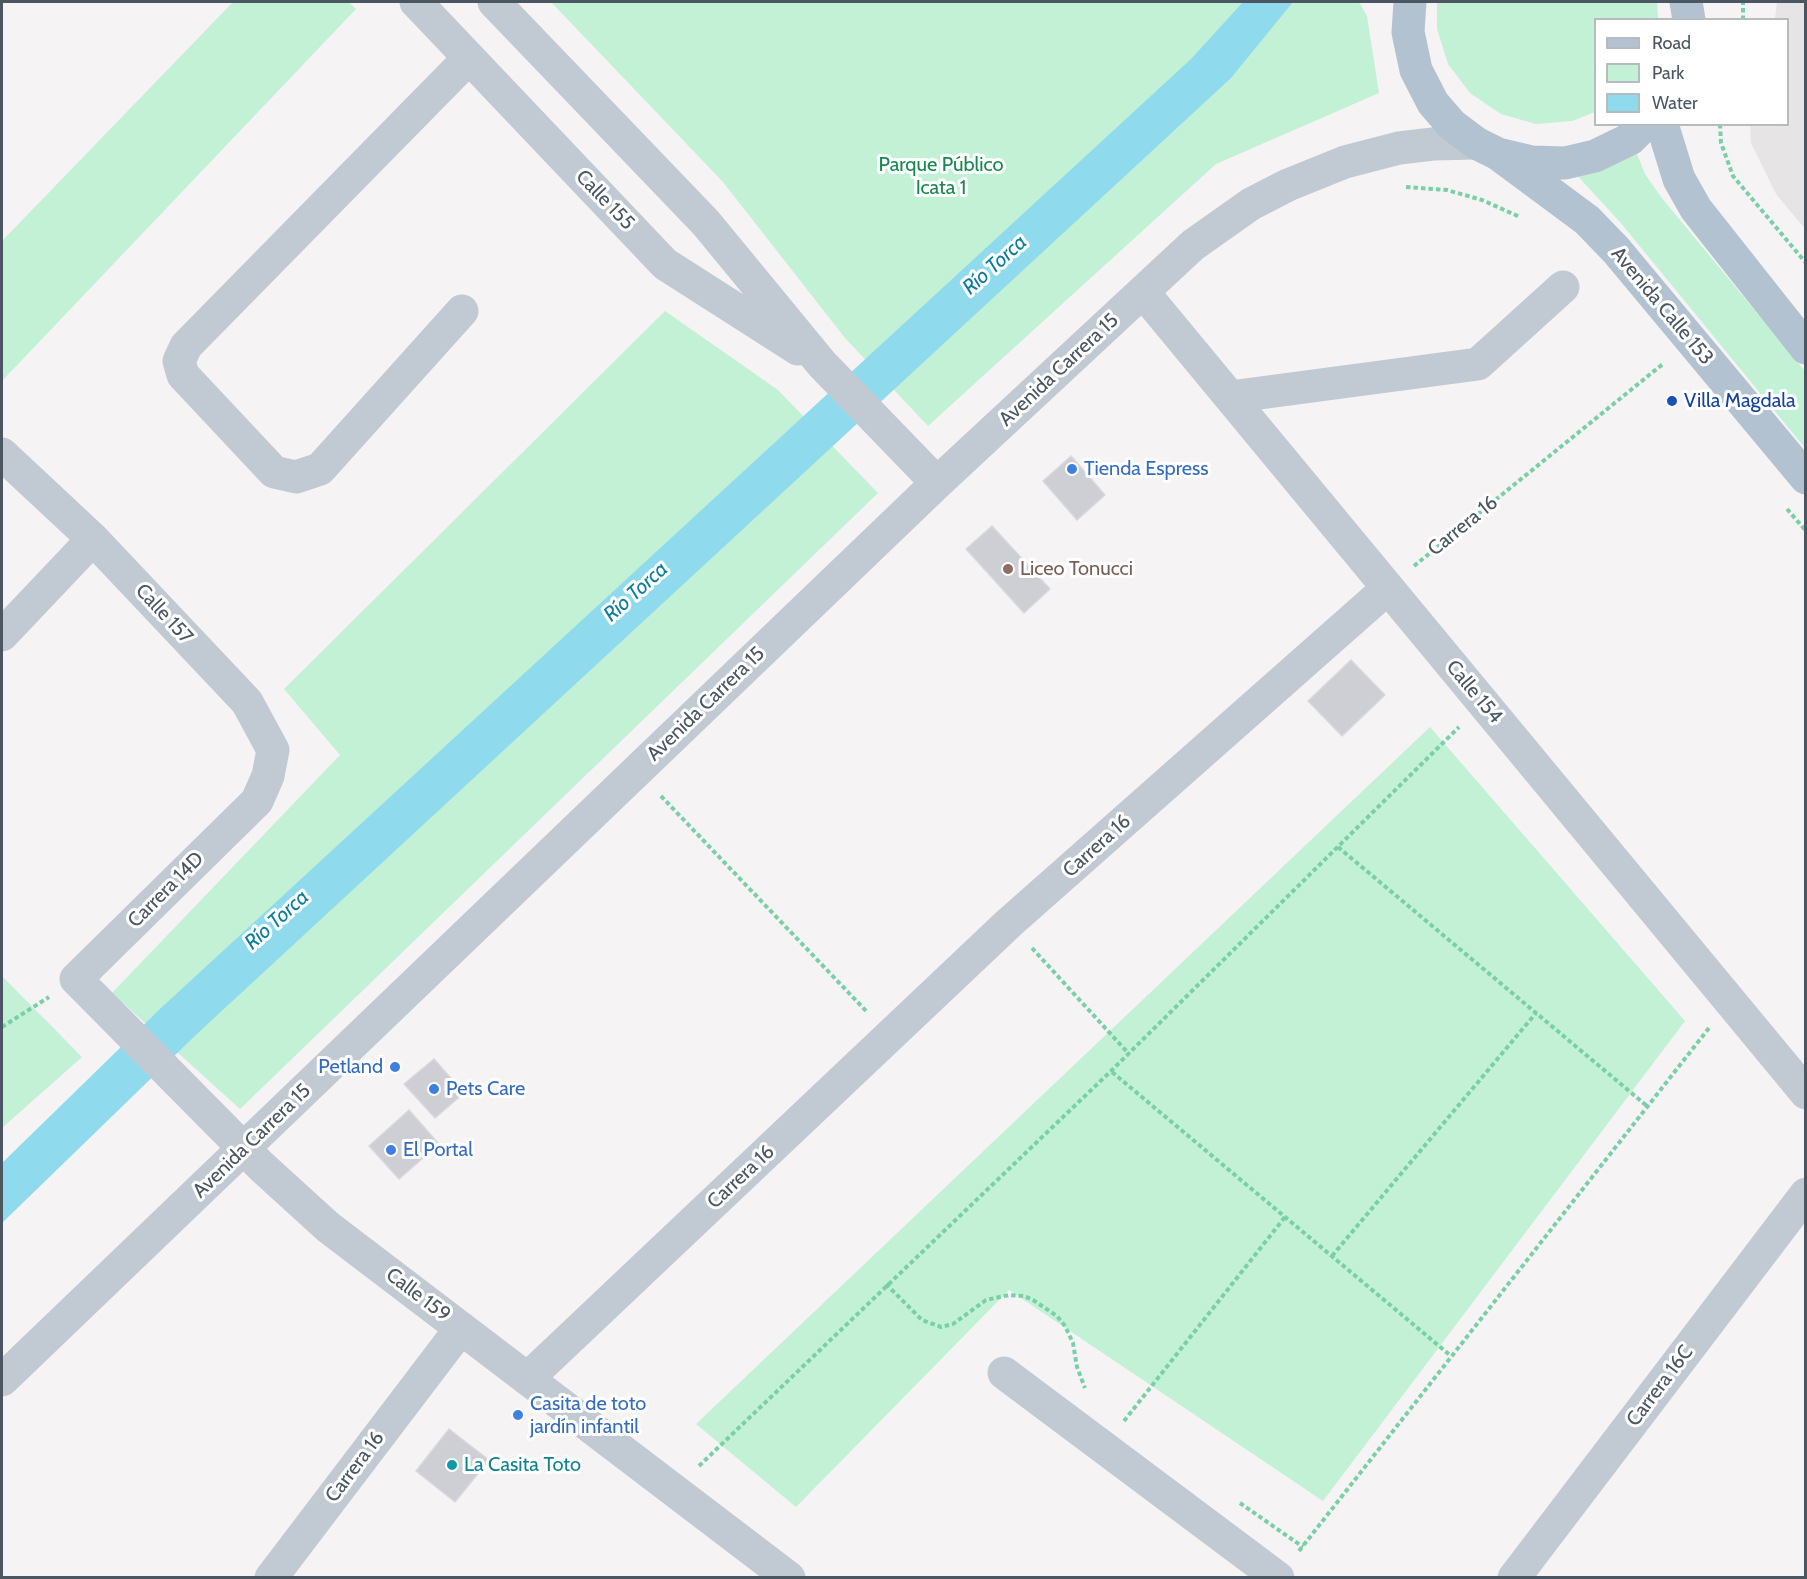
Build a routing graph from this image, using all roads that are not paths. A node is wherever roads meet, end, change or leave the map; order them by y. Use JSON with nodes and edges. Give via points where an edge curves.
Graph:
{"nodes":[{"id":1,"x":416,"y":2,"type":"edge"},
{"id":2,"x":494,"y":2,"type":"edge"},
{"id":3,"x":1410,"y":2,"type":"edge"},
{"id":4,"x":1686,"y":2,"type":"edge"},
{"id":5,"x":1689,"y":18,"type":"edge"},
{"id":6,"x":469,"y":58,"type":"junction"},
{"id":7,"x":1643,"y":126,"type":"edge"},
{"id":8,"x":1663,"y":126,"type":"edge"},
{"id":9,"x":1487,"y":149,"type":"junction"},
{"id":10,"x":1563,"y":287,"type":"dead end"},
{"id":11,"x":1143,"y":292,"type":"junction"},
{"id":12,"x":462,"y":311,"type":"dead end"},
{"id":13,"x":1806,"y":348,"type":"edge"},
{"id":14,"x":822,"y":364,"type":"junction"},
{"id":15,"x":1230,"y":397,"type":"junction"},
{"id":16,"x":2,"y":454,"type":"edge"},
{"id":17,"x":1806,"y":478,"type":"edge"},
{"id":18,"x":937,"y":483,"type":"junction"},
{"id":19,"x":93,"y":539,"type":"junction"},
{"id":20,"x":1388,"y":588,"type":"junction"},
{"id":21,"x":2,"y":635,"type":"edge"},
{"id":22,"x":257,"y":801,"type":"joint"},
{"id":23,"x":76,"y":979,"type":"joint"},
{"id":24,"x":1806,"y":1093,"type":"edge"},
{"id":25,"x":233,"y":1137,"type":"junction"},
{"id":26,"x":1806,"y":1194,"type":"edge"},
{"id":27,"x":461,"y":1328,"type":"junction"},
{"id":28,"x":1004,"y":1374,"type":"dead end"},
{"id":29,"x":527,"y":1379,"type":"junction"},
{"id":30,"x":2,"y":1380,"type":"edge"},
{"id":31,"x":1286,"y":1567,"type":"edge"},
{"id":32,"x":271,"y":1578,"type":"edge"},
{"id":33,"x":789,"y":1578,"type":"edge"},
{"id":34,"x":1514,"y":1578,"type":"edge"}],
"edges":[{"from":1,"to":6,"type":"street","name":"Calle 155"},
{"from":2,"to":14,"type":"street","name":"Calle 155","via":[[706,223]]},
{"from":3,"to":9,"type":"main road","name":"Avenida Calle 153","via":[[1408,32],[1416,70],[1433,103],[1452,125]]},
{"from":4,"to":5,"type":"main road"},
{"from":6,"to":12,"type":"street","via":[[186,346],[179,361],[183,375],[274,472],[296,477],[320,469]]},
{"from":6,"to":14,"type":"street","name":"Calle 155","via":[[665,264]]},
{"from":7,"to":9,"type":"main road","via":[[1630,139],[1595,156],[1565,163],[1532,162]]},
{"from":8,"to":13,"type":"main road","via":[[1679,179],[1695,209]]},
{"from":9,"to":11,"type":"street","name":"Avenida Carrera 15","via":[[1433,144],[1388,150],[1288,185],[1222,222]]},
{"from":9,"to":17,"type":"main road","name":"Avenida Calle 153","via":[[1587,220]]},
{"from":10,"to":15,"type":"street","via":[[1478,364]]},
{"from":11,"to":15,"type":"street","name":"Calle 154"},
{"from":11,"to":18,"type":"street","name":"Avenida Carrera 15"},
{"from":14,"to":18,"type":"street","name":"Calle 155"},
{"from":15,"to":20,"type":"street","name":"Calle 154"},
{"from":16,"to":19,"type":"street","name":"Calle 157"},
{"from":18,"to":25,"type":"street","name":"Avenida Carrera 15"},
{"from":19,"to":21,"type":"street"},
{"from":19,"to":22,"type":"street","name":"Calle 157","via":[[247,702],[273,750],[268,776]]},
{"from":20,"to":24,"type":"street","name":"Calle 154"},
{"from":20,"to":29,"type":"street","name":"Carrera 16","via":[[1009,924]]},
{"from":22,"to":23,"type":"street","name":"Carrera 14D"},
{"from":23,"to":25,"type":"street","name":"Calle 159"},
{"from":25,"to":27,"type":"street","name":"Calle 159","via":[[328,1227]]},
{"from":25,"to":30,"type":"street","name":"Avenida Carrera 15"},
{"from":26,"to":34,"type":"street","name":"Carrera 16C"},
{"from":27,"to":29,"type":"street","name":"Calle 159"},
{"from":27,"to":32,"type":"street","name":"Carrera 16"},
{"from":28,"to":31,"type":"street"},
{"from":29,"to":33,"type":"street","name":"Calle 159"}]}
